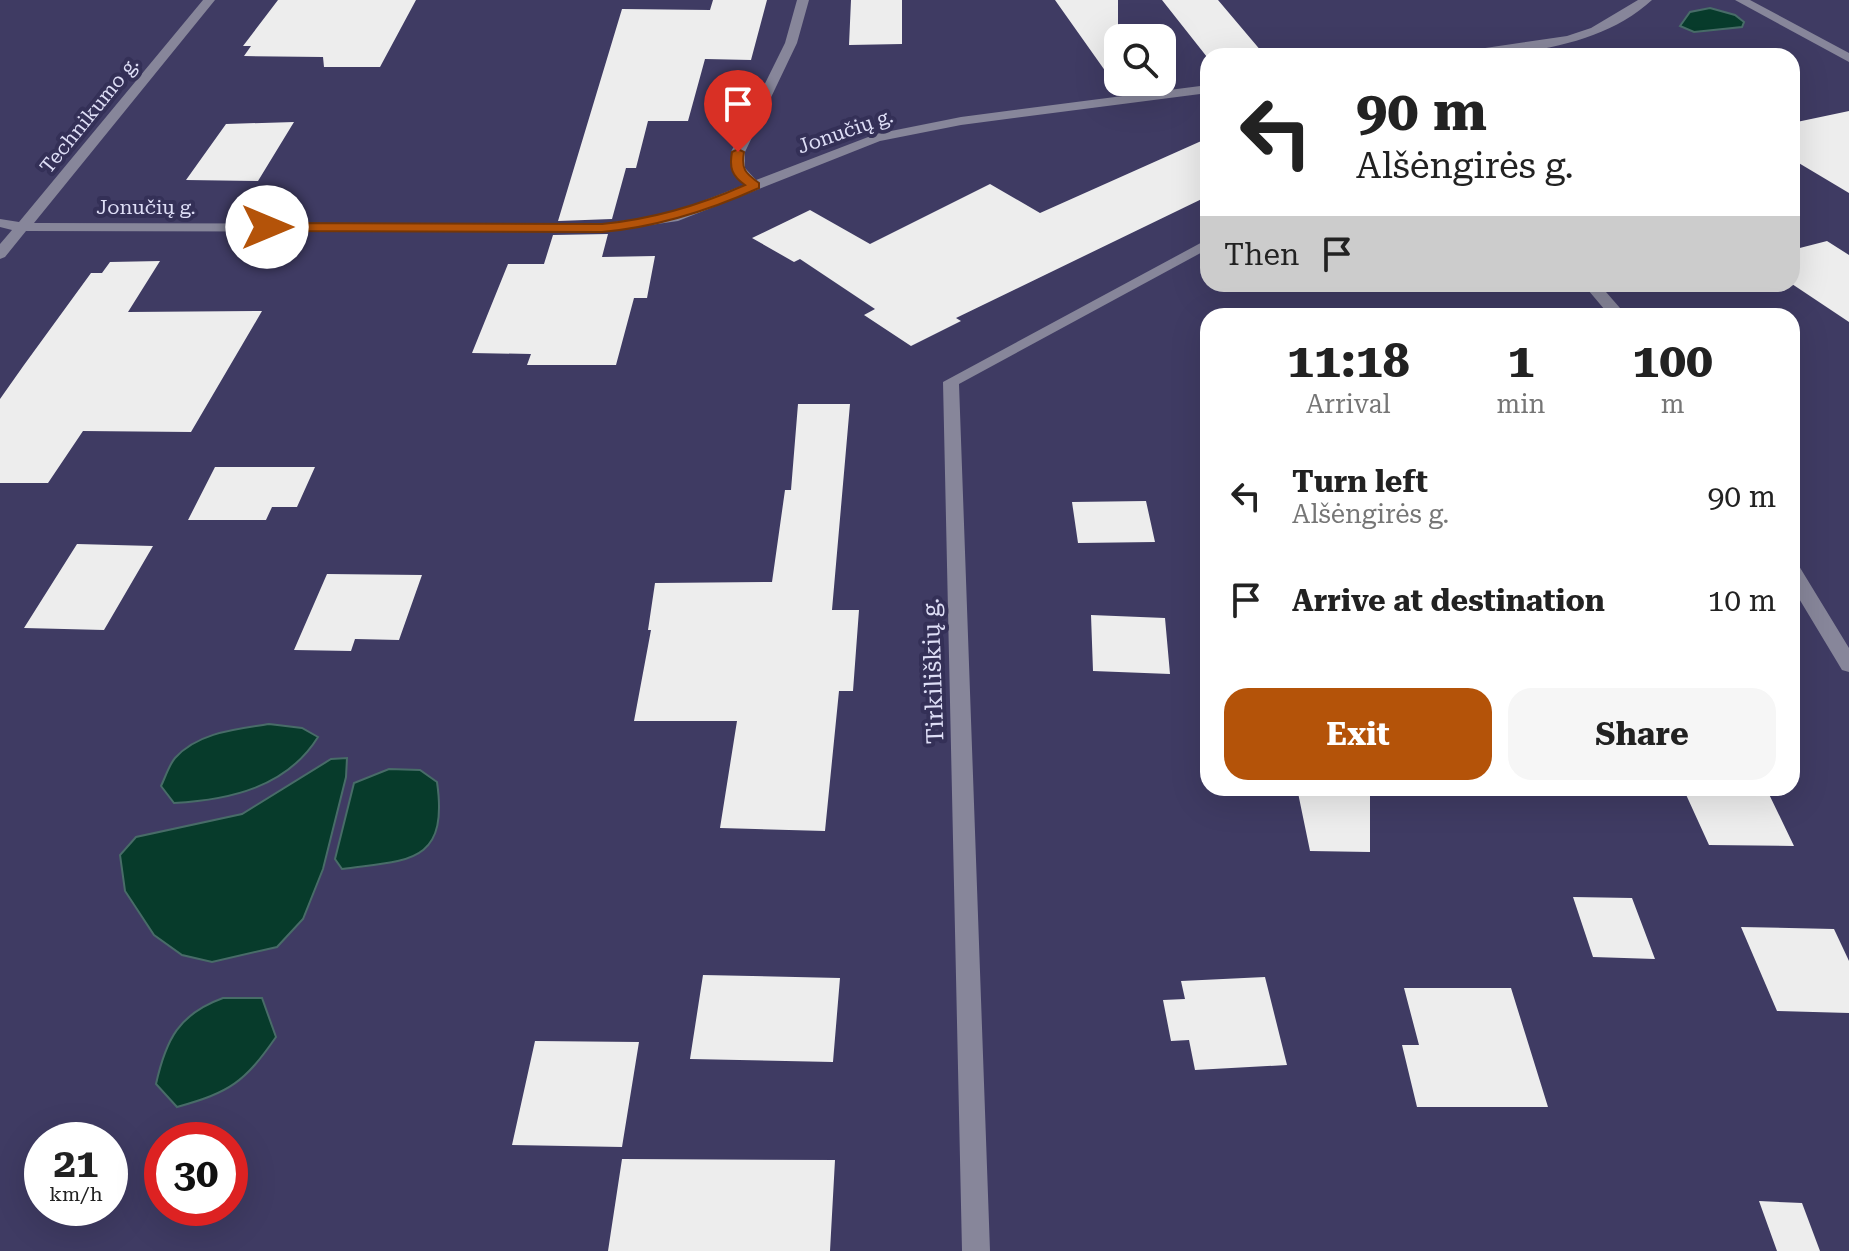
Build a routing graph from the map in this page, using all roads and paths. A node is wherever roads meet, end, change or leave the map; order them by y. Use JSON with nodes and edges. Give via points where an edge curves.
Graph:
{"nodes":[{"id":1,"x":209,"y":0,"type":"edge"},
{"id":2,"x":803,"y":0,"type":"edge"},
{"id":3,"x":1646,"y":0,"type":"edge"},
{"id":4,"x":1741,"y":0,"type":"edge"},
{"id":5,"x":1545,"y":48,"type":"edge"},
{"id":6,"x":1849,"y":58,"type":"edge"},
{"id":7,"x":1200,"y":90,"type":"edge"},
{"id":8,"x":754,"y":186,"type":"junction"},
{"id":9,"x":0,"y":223,"type":"edge"},
{"id":10,"x":23,"y":227,"type":"junction"},
{"id":11,"x":1200,"y":247,"type":"edge"},
{"id":12,"x":0,"y":254,"type":"edge"},
{"id":13,"x":1598,"y":292,"type":"edge"},
{"id":14,"x":1612,"y":308,"type":"edge"},
{"id":15,"x":1800,"y":584,"type":"edge"},
{"id":16,"x":1849,"y":665,"type":"edge"},
{"id":17,"x":976,"y":1251,"type":"edge"}],
"edges":[{"from":1,"to":10,"type":"street","name":"Technikumo g."},
{"from":2,"to":8,"type":"street","via":[[791,43],[738,152],[740,176]]},
{"from":3,"to":5,"type":"street","via":[[1595,31]]},
{"from":4,"to":6,"type":"street"},
{"from":7,"to":8,"type":"street","name":"Jonučių g.","via":[[920,128],[876,138]]},
{"from":8,"to":10,"type":"street","name":"Jonučių g.","via":[[673,218],[602,228]]},
{"from":9,"to":10,"type":"street","name":"Jonučių g."},
{"from":10,"to":12,"type":"street","name":"Technikumo g."},
{"from":11,"to":17,"type":"street","name":"Tirkiliškių g.","via":[[951,382]]},
{"from":13,"to":14,"type":"street"},
{"from":15,"to":16,"type":"street"}]}
